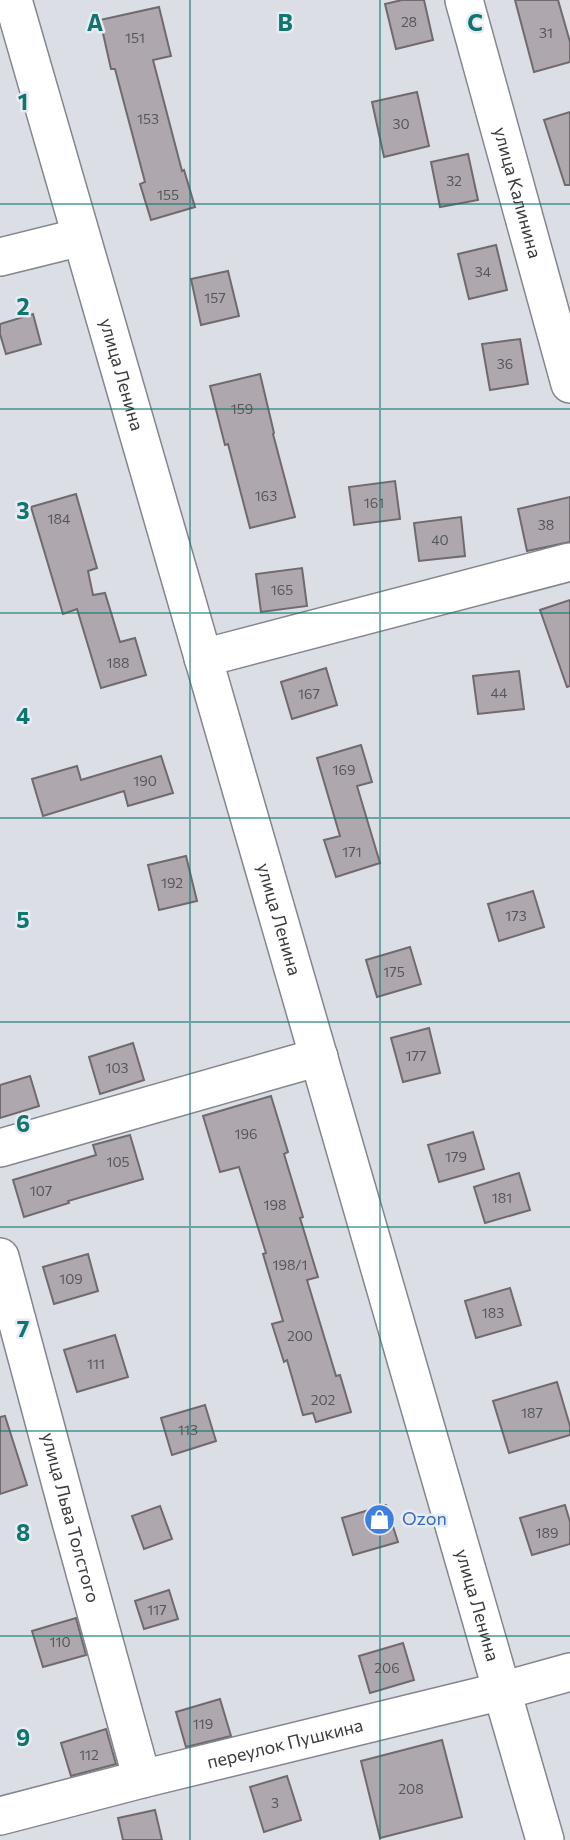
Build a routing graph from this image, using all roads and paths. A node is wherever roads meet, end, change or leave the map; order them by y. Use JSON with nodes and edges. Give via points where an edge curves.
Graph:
{"nodes":[{"id":1,"x":13,"y":0,"type":"edge"},
{"id":2,"x":464,"y":0,"type":"edge"},
{"id":3,"x":81,"y":236,"type":"junction"},
{"id":4,"x":0,"y":257,"type":"edge"},
{"id":5,"x":570,"y":384,"type":"edge"},
{"id":6,"x":570,"y":562,"type":"edge"},
{"id":7,"x":203,"y":658,"type":"junction"},
{"id":8,"x":319,"y":1057,"type":"junction"},
{"id":9,"x":0,"y":1148,"type":"edge"},
{"id":10,"x":0,"y":1257,"type":"edge"},
{"id":11,"x":570,"y":1672,"type":"edge"},
{"id":12,"x":502,"y":1691,"type":"junction"},
{"id":13,"x":142,"y":1779,"type":"junction"},
{"id":14,"x":0,"y":1816,"type":"edge"},
{"id":15,"x":545,"y":1840,"type":"edge"}],
"edges":[{"from":1,"to":3,"type":"street","name":"улица Ленина"},
{"from":2,"to":5,"type":"street","name":"улица Калинина"},
{"from":3,"to":4,"type":"street"},
{"from":3,"to":7,"type":"street","name":"улица Ленина"},
{"from":6,"to":7,"type":"street"},
{"from":7,"to":8,"type":"street","name":"улица Ленина"},
{"from":8,"to":9,"type":"street"},
{"from":8,"to":12,"type":"street","name":"улица Ленина"},
{"from":10,"to":13,"type":"street","name":"улица Льва Толстого"},
{"from":11,"to":12,"type":"street","name":"переулок Пушкина"},
{"from":12,"to":13,"type":"street","name":"переулок Пушкина"},
{"from":12,"to":15,"type":"street","name":"улица Ленина"},
{"from":13,"to":14,"type":"street","name":"переулок Пушкина"}]}
